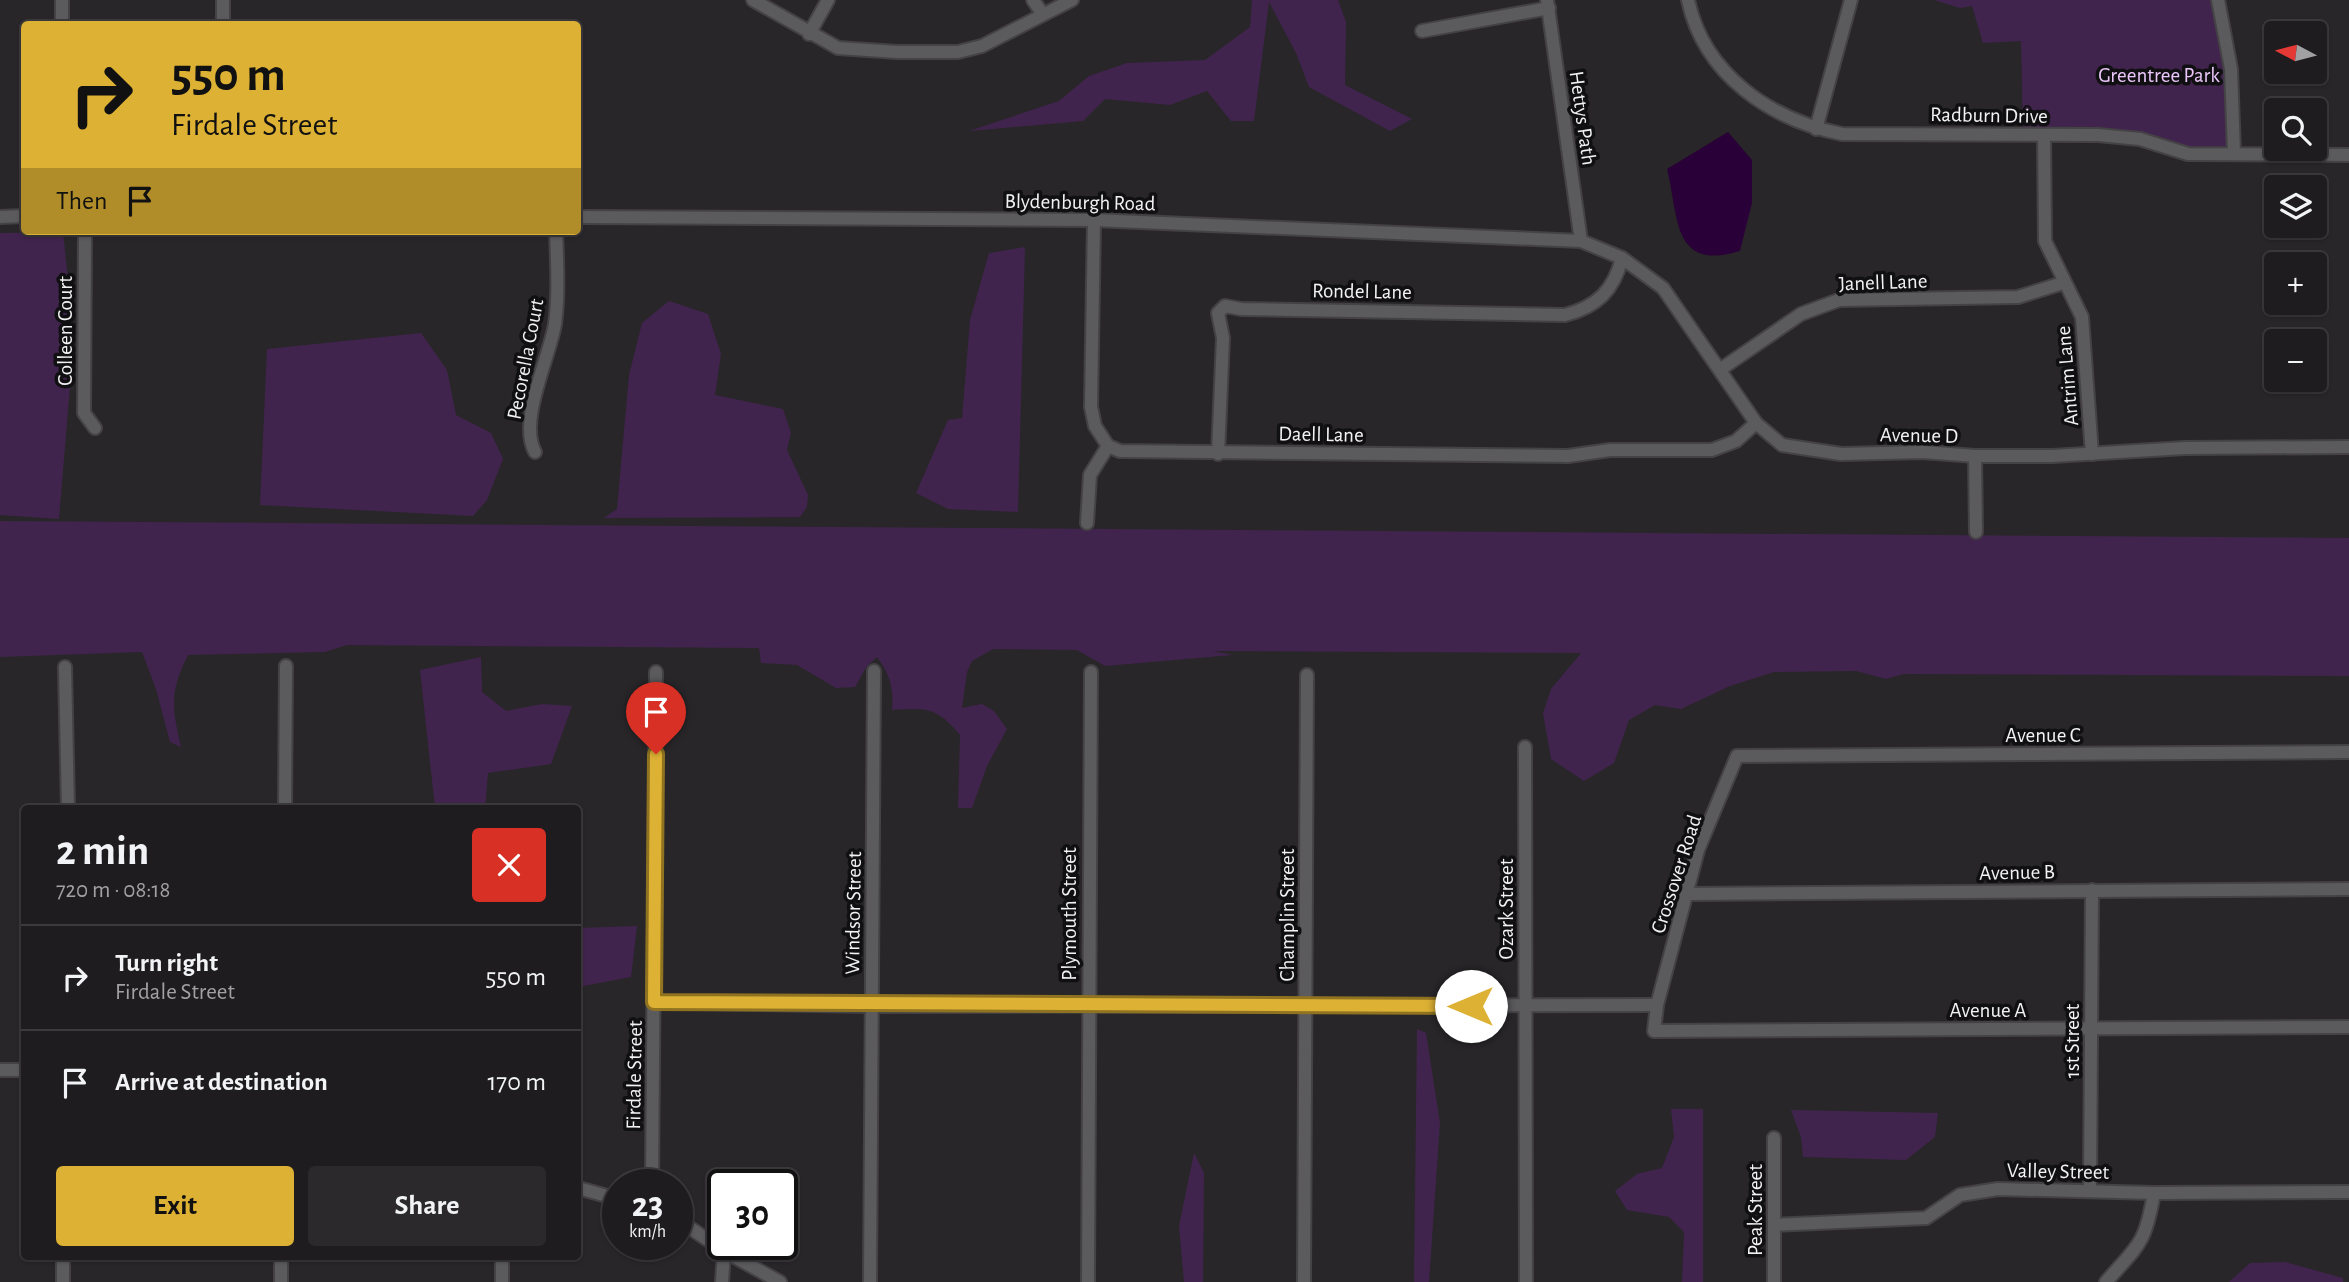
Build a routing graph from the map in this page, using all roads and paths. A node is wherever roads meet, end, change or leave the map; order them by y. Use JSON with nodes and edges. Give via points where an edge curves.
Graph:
{"nodes":[{"id":1,"x":62,"y":0,"type":"edge"},
{"id":2,"x":223,"y":0,"type":"edge"},
{"id":3,"x":753,"y":0,"type":"edge"},
{"id":4,"x":828,"y":0,"type":"edge"},
{"id":5,"x":1033,"y":0,"type":"edge"},
{"id":6,"x":1072,"y":0,"type":"edge"},
{"id":7,"x":1688,"y":0,"type":"edge"},
{"id":8,"x":1851,"y":0,"type":"edge"},
{"id":9,"x":2218,"y":0,"type":"edge"},
{"id":10,"x":1548,"y":4,"type":"edge"},
{"id":11,"x":1042,"y":13,"type":"junction"},
{"id":12,"x":62,"y":21,"type":"edge"},
{"id":13,"x":223,"y":21,"type":"edge"},
{"id":14,"x":1422,"y":31,"type":"dead end"},
{"id":15,"x":809,"y":34,"type":"junction"},
{"id":16,"x":1816,"y":129,"type":"junction"},
{"id":17,"x":2044,"y":136,"type":"junction"},
{"id":18,"x":2234,"y":153,"type":"junction"},
{"id":19,"x":2349,"y":155,"type":"edge"},
{"id":20,"x":0,"y":216,"type":"edge"},
{"id":21,"x":21,"y":216,"type":"edge"},
{"id":22,"x":581,"y":217,"type":"edge"},
{"id":23,"x":1094,"y":220,"type":"junction"},
{"id":24,"x":85,"y":235,"type":"edge"},
{"id":25,"x":556,"y":235,"type":"edge"},
{"id":26,"x":1581,"y":241,"type":"junction"},
{"id":27,"x":1622,"y":258,"type":"junction"},
{"id":28,"x":2063,"y":283,"type":"junction"},
{"id":29,"x":1721,"y":369,"type":"junction"},
{"id":30,"x":1756,"y":423,"type":"junction"},
{"id":31,"x":94,"y":428,"type":"dead end"},
{"id":32,"x":1108,"y":446,"type":"junction"},
{"id":33,"x":2349,"y":447,"type":"edge"},
{"id":34,"x":535,"y":452,"type":"dead end"},
{"id":35,"x":1218,"y":454,"type":"junction"},
{"id":36,"x":2092,"y":454,"type":"junction"},
{"id":37,"x":1975,"y":456,"type":"junction"},
{"id":38,"x":1087,"y":523,"type":"dead end"},
{"id":39,"x":1976,"y":532,"type":"dead end"},
{"id":40,"x":286,"y":666,"type":"dead end"},
{"id":41,"x":65,"y":667,"type":"dead end"},
{"id":42,"x":874,"y":671,"type":"dead end"},
{"id":43,"x":656,"y":672,"type":"dead end"},
{"id":44,"x":1091,"y":672,"type":"dead end"},
{"id":45,"x":1307,"y":675,"type":"dead end"},
{"id":46,"x":1525,"y":747,"type":"dead end"},
{"id":47,"x":2349,"y":752,"type":"edge"},
{"id":48,"x":1737,"y":756,"type":"joint"},
{"id":49,"x":68,"y":805,"type":"edge"},
{"id":50,"x":285,"y":805,"type":"edge"},
{"id":51,"x":2349,"y":889,"type":"edge"},
{"id":52,"x":2092,"y":890,"type":"junction"},
{"id":53,"x":1686,"y":894,"type":"junction"},
{"id":54,"x":654,"y":1002,"type":"junction"},
{"id":55,"x":1088,"y":1003,"type":"junction"},
{"id":56,"x":1657,"y":1004,"type":"junction"},
{"id":57,"x":871,"y":1006,"type":"junction"},
{"id":58,"x":1306,"y":1006,"type":"junction"},
{"id":59,"x":1525,"y":1006,"type":"junction"},
{"id":60,"x":2349,"y":1027,"type":"edge"},
{"id":61,"x":2092,"y":1029,"type":"junction"},
{"id":62,"x":0,"y":1070,"type":"edge"},
{"id":63,"x":21,"y":1070,"type":"edge"},
{"id":64,"x":1774,"y":1138,"type":"dead end"},
{"id":65,"x":652,"y":1169,"type":"edge"},
{"id":66,"x":581,"y":1189,"type":"edge"},
{"id":67,"x":2090,"y":1191,"type":"junction"},
{"id":68,"x":2349,"y":1192,"type":"edge"},
{"id":69,"x":2154,"y":1193,"type":"junction"},
{"id":70,"x":602,"y":1195,"type":"edge"},
{"id":71,"x":1774,"y":1225,"type":"junction"},
{"id":72,"x":63,"y":1260,"type":"edge"},
{"id":73,"x":281,"y":1260,"type":"edge"},
{"id":74,"x":502,"y":1260,"type":"edge"},
{"id":75,"x":723,"y":1260,"type":"edge"},
{"id":76,"x":740,"y":1260,"type":"edge"},
{"id":77,"x":63,"y":1282,"type":"edge"},
{"id":78,"x":281,"y":1282,"type":"edge"},
{"id":79,"x":502,"y":1282,"type":"edge"},
{"id":80,"x":722,"y":1282,"type":"edge"},
{"id":81,"x":780,"y":1282,"type":"edge"},
{"id":82,"x":870,"y":1282,"type":"edge"},
{"id":83,"x":1088,"y":1282,"type":"edge"},
{"id":84,"x":1304,"y":1282,"type":"edge"},
{"id":85,"x":1525,"y":1282,"type":"edge"},
{"id":86,"x":1774,"y":1282,"type":"edge"},
{"id":87,"x":2106,"y":1282,"type":"edge"}],
"edges":[{"from":1,"to":12,"type":"street"},
{"from":2,"to":13,"type":"street"},
{"from":3,"to":15,"type":"street"},
{"from":4,"to":15,"type":"street"},
{"from":5,"to":11,"type":"street"},
{"from":6,"to":11,"type":"street"},
{"from":7,"to":16,"type":"street","name":"Radburn Drive","via":[[1718,63],[1744,90],[1772,111]]},
{"from":8,"to":16,"type":"street"},
{"from":9,"to":18,"type":"street","via":[[2231,69]]},
{"from":10,"to":14,"type":"street"},
{"from":10,"to":26,"type":"street","name":"Hettys Path"},
{"from":11,"to":15,"type":"street","via":[[982,46],[958,52],[858,51],[838,48]]},
{"from":16,"to":17,"type":"street","name":"Radburn Drive","via":[[1842,134]]},
{"from":17,"to":18,"type":"street","name":"Radburn Drive","via":[[2098,135],[2140,139],[2188,154]]},
{"from":17,"to":28,"type":"street","name":"Antrim Lane","via":[[2045,241]]},
{"from":18,"to":19,"type":"street","name":"Radburn Drive"},
{"from":20,"to":21,"type":"street"},
{"from":22,"to":23,"type":"street","name":"Blydenburgh Road"},
{"from":23,"to":26,"type":"street","name":"Blydenburgh Road"},
{"from":23,"to":32,"type":"street","via":[[1091,407],[1094,426]]},
{"from":24,"to":31,"type":"street","name":"Colleen Court","via":[[84,413]]},
{"from":25,"to":34,"type":"street","name":"Pecorella Court","via":[[555,322],[529,425]]},
{"from":26,"to":27,"type":"street","name":"Avenue D"},
{"from":27,"to":29,"type":"street","name":"Avenue D","via":[[1663,288]]},
{"from":27,"to":35,"type":"street","name":"Rondel Lane","via":[[1618,276],[1601,300],[1566,314],[1225,306],[1218,313],[1223,338]]},
{"from":28,"to":29,"type":"street","name":"Janell Lane","via":[[2018,297],[1839,300],[1801,314]]},
{"from":28,"to":36,"type":"street","name":"Antrim Lane","via":[[2082,317],[2086,338]]},
{"from":29,"to":30,"type":"street","name":"Avenue D"},
{"from":30,"to":35,"type":"street","name":"Daell Lane","via":[[1726,446],[1698,452]]},
{"from":30,"to":37,"type":"street","name":"Avenue D","via":[[1782,445],[1816,452]]},
{"from":32,"to":35,"type":"street","name":"Daell Lane","via":[[1132,453]]},
{"from":32,"to":38,"type":"street","via":[[1090,475]]},
{"from":33,"to":36,"type":"street","name":"Avenue D","via":[[2172,448]]},
{"from":36,"to":37,"type":"street","name":"Avenue D"},
{"from":37,"to":39,"type":"street"},
{"from":40,"to":50,"type":"street"},
{"from":41,"to":49,"type":"street"},
{"from":42,"to":57,"type":"street","name":"Windsor Street"},
{"from":43,"to":54,"type":"street","name":"Firdale Street"},
{"from":44,"to":55,"type":"street","name":"Plymouth Street"},
{"from":45,"to":58,"type":"street","name":"Champlin Street"},
{"from":46,"to":59,"type":"street","name":"Ozark Street"},
{"from":47,"to":48,"type":"street","name":"Avenue C"},
{"from":48,"to":53,"type":"street","name":"Crossover Road"},
{"from":51,"to":52,"type":"street","name":"Avenue B"},
{"from":52,"to":53,"type":"street","name":"Avenue B"},
{"from":52,"to":61,"type":"street","name":"1st Street"},
{"from":53,"to":56,"type":"street","name":"Crossover Road"},
{"from":54,"to":57,"type":"street"},
{"from":54,"to":65,"type":"street","name":"Firdale Street"},
{"from":55,"to":57,"type":"street"},
{"from":55,"to":58,"type":"street"},
{"from":55,"to":83,"type":"street","name":"Plymouth Street"},
{"from":56,"to":59,"type":"street"},
{"from":56,"to":61,"type":"street","name":"Avenue A","via":[[1654,1031]]},
{"from":57,"to":82,"type":"street","name":"Windsor Street"},
{"from":58,"to":59,"type":"street"},
{"from":58,"to":84,"type":"street","name":"Champlin Street"},
{"from":59,"to":85,"type":"street","name":"Ozark Street"},
{"from":60,"to":61,"type":"street","name":"Avenue A"},
{"from":61,"to":67,"type":"street","name":"1st Street"},
{"from":62,"to":63,"type":"street"},
{"from":64,"to":71,"type":"street","name":"Peak Street"},
{"from":66,"to":70,"type":"street"},
{"from":67,"to":69,"type":"street","name":"Valley Street"},
{"from":67,"to":71,"type":"street","name":"Valley Street","via":[[1984,1190],[1960,1195],[1926,1218]]},
{"from":68,"to":69,"type":"street","name":"Valley Street"},
{"from":69,"to":87,"type":"street","via":[[2146,1235]]},
{"from":71,"to":86,"type":"street","name":"Peak Street"},
{"from":72,"to":77,"type":"street"},
{"from":73,"to":78,"type":"street"},
{"from":74,"to":79,"type":"street"},
{"from":75,"to":80,"type":"street"},
{"from":76,"to":81,"type":"street"}]}
